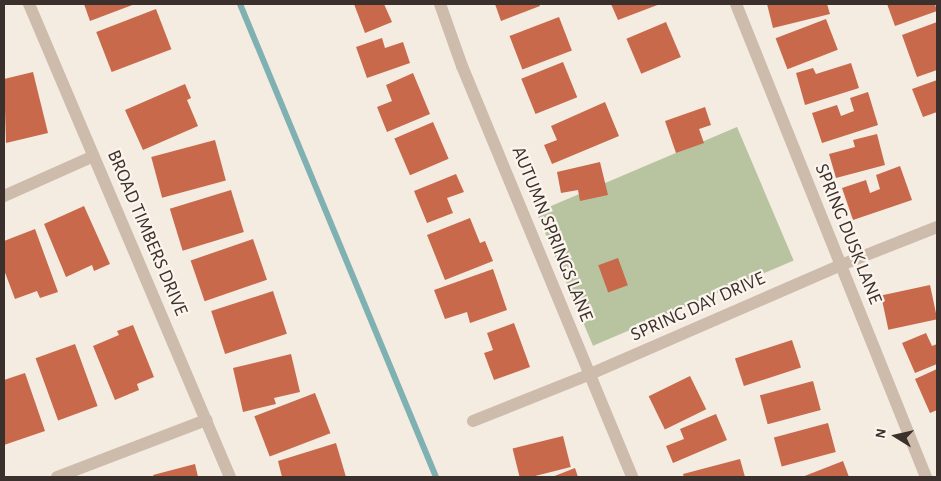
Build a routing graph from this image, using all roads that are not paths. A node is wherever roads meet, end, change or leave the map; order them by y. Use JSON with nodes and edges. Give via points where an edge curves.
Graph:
{"nodes":[{"id":1,"x":30,"y":4,"type":"edge"},
{"id":2,"x":440,"y":4,"type":"edge"},
{"id":3,"x":736,"y":4,"type":"edge"},
{"id":4,"x":94,"y":156,"type":"junction"},
{"id":5,"x":4,"y":196,"type":"edge"},
{"id":6,"x":937,"y":227,"type":"edge"},
{"id":7,"x":841,"y":265,"type":"junction"},
{"id":8,"x":588,"y":375,"type":"junction"},
{"id":9,"x":206,"y":420,"type":"junction"},
{"id":10,"x":473,"y":421,"type":"dead end"},
{"id":11,"x":57,"y":477,"type":"edge"},
{"id":12,"x":230,"y":477,"type":"edge"},
{"id":13,"x":632,"y":477,"type":"edge"},
{"id":14,"x":926,"y":477,"type":"edge"}],
"edges":[{"from":1,"to":4,"type":"street","name":"BROAD TIMBERS DRIVE"},
{"from":2,"to":8,"type":"street","name":"AUTUMN SPRINGS LANE"},
{"from":3,"to":7,"type":"street","name":"SPRING DUSK LANE"},
{"from":4,"to":5,"type":"street"},
{"from":4,"to":9,"type":"street","name":"BROAD TIMBERS DRIVE"},
{"from":6,"to":7,"type":"street","name":"SPRING DAY DRIVE"},
{"from":7,"to":8,"type":"street","name":"SPRING DAY DRIVE"},
{"from":7,"to":14,"type":"street","name":"SPRING DUSK LANE"},
{"from":8,"to":10,"type":"street","name":"SPRING DAY DRIVE"},
{"from":8,"to":13,"type":"street","name":"AUTUMN SPRINGS LANE"},
{"from":9,"to":11,"type":"street"},
{"from":9,"to":12,"type":"street","name":"BROAD TIMBERS DRIVE"}]}
